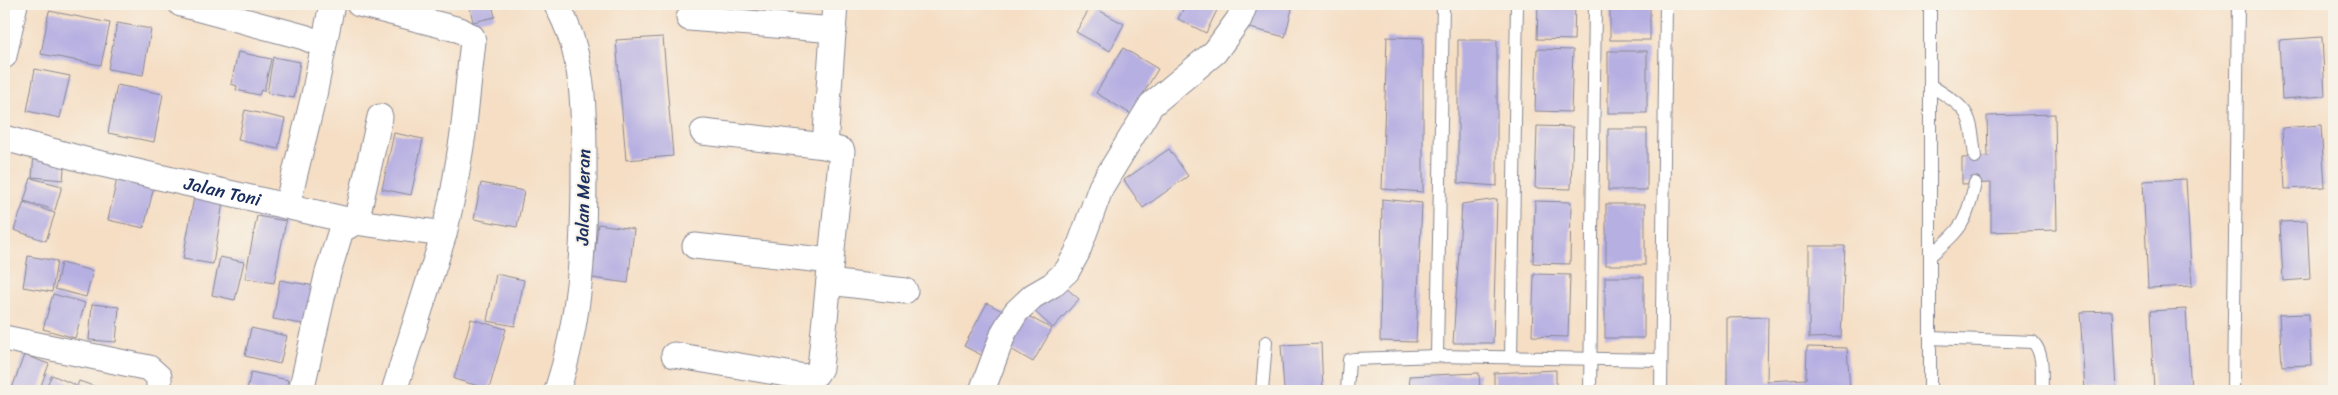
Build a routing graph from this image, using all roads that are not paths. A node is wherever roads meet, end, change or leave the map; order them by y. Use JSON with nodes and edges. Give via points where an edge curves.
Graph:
{"nodes":[{"id":1,"x":15,"y":4,"type":"edge"},
{"id":2,"x":181,"y":4,"type":"edge"},
{"id":3,"x":332,"y":4,"type":"edge"},
{"id":4,"x":358,"y":4,"type":"edge"},
{"id":5,"x":556,"y":4,"type":"edge"},
{"id":6,"x":835,"y":4,"type":"edge"},
{"id":7,"x":1245,"y":4,"type":"edge"},
{"id":8,"x":1444,"y":4,"type":"edge"},
{"id":9,"x":1517,"y":4,"type":"edge"},
{"id":10,"x":1595,"y":4,"type":"edge"},
{"id":11,"x":1666,"y":4,"type":"edge"},
{"id":12,"x":1930,"y":4,"type":"edge"},
{"id":13,"x":2238,"y":4,"type":"edge"},
{"id":14,"x":689,"y":18,"type":"dead end"},
{"id":15,"x":834,"y":30,"type":"junction"},
{"id":16,"x":323,"y":45,"type":"junction"},
{"id":17,"x":4,"y":56,"type":"edge"},
{"id":18,"x":1930,"y":85,"type":"junction"},
{"id":19,"x":380,"y":118,"type":"dead end"},
{"id":20,"x":703,"y":132,"type":"dead end"},
{"id":21,"x":4,"y":138,"type":"edge"},
{"id":22,"x":825,"y":146,"type":"junction"},
{"id":23,"x":1975,"y":157,"type":"dead end"},
{"id":24,"x":1975,"y":184,"type":"dead end"},
{"id":25,"x":287,"y":206,"type":"junction"},
{"id":26,"x":356,"y":222,"type":"junction"},
{"id":27,"x":444,"y":234,"type":"junction"},
{"id":28,"x":695,"y":246,"type":"dead end"},
{"id":29,"x":1930,"y":255,"type":"junction"},
{"id":30,"x":830,"y":271,"type":"junction"},
{"id":31,"x":905,"y":291,"type":"dead end"},
{"id":32,"x":4,"y":338,"type":"edge"},
{"id":33,"x":1930,"y":338,"type":"junction"},
{"id":34,"x":1266,"y":342,"type":"dead end"},
{"id":35,"x":674,"y":355,"type":"dead end"},
{"id":36,"x":1437,"y":356,"type":"junction"},
{"id":37,"x":1511,"y":357,"type":"junction"},
{"id":38,"x":1591,"y":359,"type":"junction"},
{"id":39,"x":1661,"y":360,"type":"junction"},
{"id":40,"x":159,"y":391,"type":"edge"},
{"id":41,"x":301,"y":391,"type":"edge"},
{"id":42,"x":394,"y":391,"type":"edge"},
{"id":43,"x":557,"y":391,"type":"edge"},
{"id":44,"x":982,"y":391,"type":"edge"},
{"id":45,"x":1262,"y":391,"type":"edge"},
{"id":46,"x":1347,"y":391,"type":"edge"},
{"id":47,"x":1590,"y":391,"type":"edge"},
{"id":48,"x":1661,"y":391,"type":"edge"},
{"id":49,"x":1930,"y":391,"type":"edge"},
{"id":50,"x":2042,"y":391,"type":"edge"},
{"id":51,"x":2233,"y":391,"type":"edge"}],
"edges":[{"from":1,"to":17,"type":"street"},
{"from":2,"to":16,"type":"street"},
{"from":3,"to":16,"type":"street"},
{"from":4,"to":27,"type":"street","via":[[460,30],[474,41],[463,134]]},
{"from":5,"to":43,"type":"street","name":"Jalan Meran","via":[[573,46],[584,117],[584,213],[579,282],[568,357]]},
{"from":6,"to":15,"type":"street"},
{"from":7,"to":44,"type":"street","via":[[1240,19],[1215,52],[1151,105],[1102,187],[1067,271],[1016,312],[1004,332]]},
{"from":8,"to":36,"type":"lane"},
{"from":9,"to":37,"type":"lane"},
{"from":10,"to":38,"type":"lane"},
{"from":11,"to":39,"type":"lane"},
{"from":12,"to":18,"type":"lane"},
{"from":13,"to":51,"type":"lane"},
{"from":14,"to":15,"type":"street"},
{"from":15,"to":22,"type":"street"},
{"from":16,"to":25,"type":"street"},
{"from":18,"to":23,"type":"lane","via":[[1964,109],[1971,122]]},
{"from":18,"to":29,"type":"lane"},
{"from":19,"to":26,"type":"street"},
{"from":20,"to":22,"type":"street"},
{"from":21,"to":25,"type":"street","name":"Jalan Toni","via":[[89,162]]},
{"from":22,"to":30,"type":"street","via":[[842,151],[843,158]]},
{"from":24,"to":29,"type":"lane","via":[[1969,214],[1960,228]]},
{"from":25,"to":26,"type":"street","name":"Jalan Toni"},
{"from":26,"to":27,"type":"street","name":"Jalan Toni"},
{"from":26,"to":41,"type":"street","via":[[341,230]]},
{"from":27,"to":42,"type":"street"},
{"from":28,"to":30,"type":"street"},
{"from":29,"to":33,"type":"lane"},
{"from":30,"to":31,"type":"street"},
{"from":30,"to":35,"type":"street","via":[[820,368],[811,377]]},
{"from":32,"to":40,"type":"street","via":[[149,368],[159,377]]},
{"from":33,"to":49,"type":"lane"},
{"from":33,"to":50,"type":"lane","via":[[2033,342],[2041,357]]},
{"from":34,"to":45,"type":"lane"},
{"from":36,"to":37,"type":"lane"},
{"from":36,"to":46,"type":"lane","via":[[1349,360]]},
{"from":37,"to":38,"type":"lane"},
{"from":38,"to":39,"type":"lane"},
{"from":38,"to":47,"type":"lane"},
{"from":39,"to":48,"type":"lane"}]}
